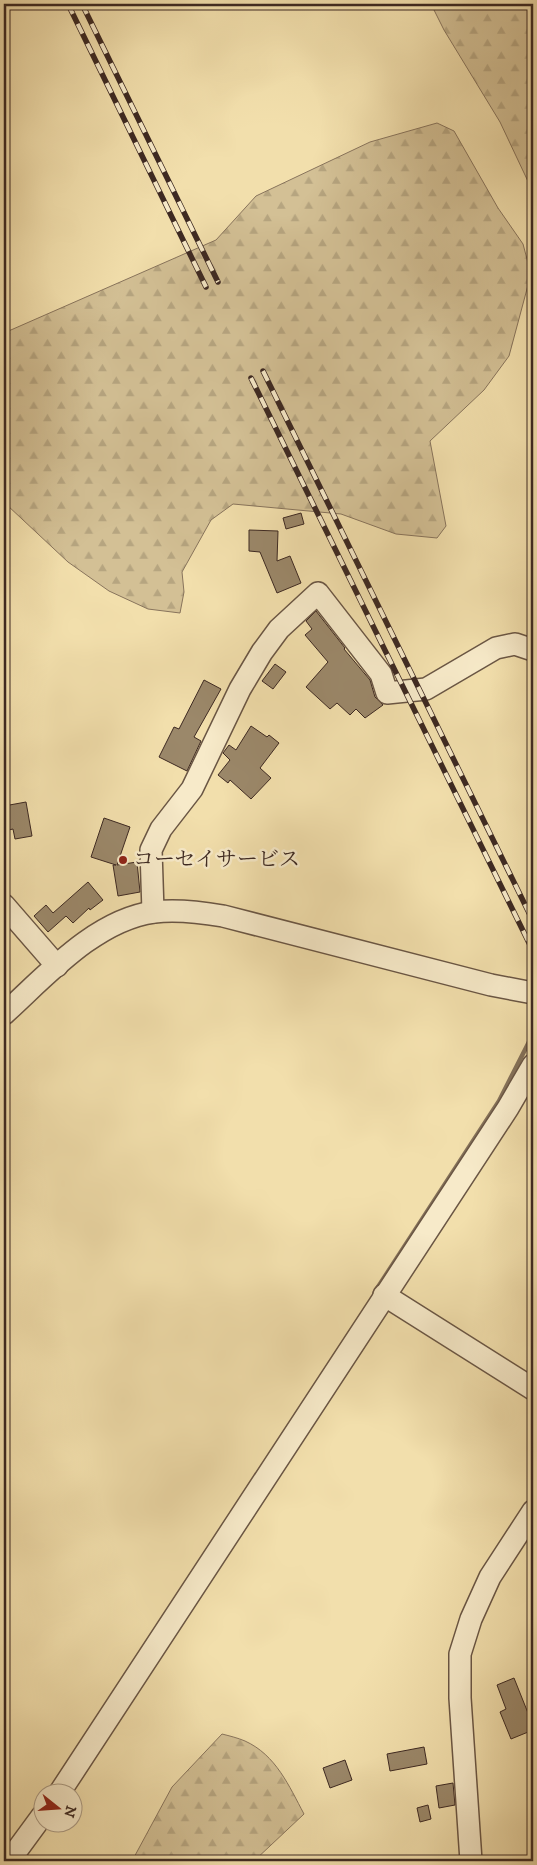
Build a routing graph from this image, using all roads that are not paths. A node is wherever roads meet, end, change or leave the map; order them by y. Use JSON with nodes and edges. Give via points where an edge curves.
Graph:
{"nodes":[{"id":1,"x":533,"y":650,"type":"edge"},
{"id":2,"x":4,"y":905,"type":"edge"},
{"id":3,"x":153,"y":912,"type":"junction"},
{"id":4,"x":57,"y":966,"type":"junction"},
{"id":5,"x":533,"y":994,"type":"edge"},
{"id":6,"x":4,"y":1014,"type":"edge"},
{"id":7,"x":533,"y":1065,"type":"edge"},
{"id":8,"x":384,"y":1295,"type":"junction"},
{"id":9,"x":533,"y":1389,"type":"edge"},
{"id":10,"x":533,"y":1511,"type":"edge"},
{"id":11,"x":67,"y":1782,"type":"edge"},
{"id":12,"x":32,"y":1830,"type":"edge"},
{"id":13,"x":9,"y":1861,"type":"edge"},
{"id":14,"x":471,"y":1861,"type":"edge"}],
"edges":[{"from":1,"to":3,"type":"street","via":[[515,644],[496,648],[426,689],[387,693],[381,674],[318,594],[279,629],[262,652],[240,689],[192,789],[161,829],[151,850]]},
{"from":2,"to":4,"type":"street"},
{"from":3,"to":4,"type":"street","via":[[106,928]]},
{"from":3,"to":5,"type":"street","via":[[182,911],[223,916]]},
{"from":4,"to":6,"type":"street"},
{"from":7,"to":8,"type":"street"},
{"from":8,"to":9,"type":"street"},
{"from":8,"to":11,"type":"street"},
{"from":10,"to":14,"type":"street","via":[[490,1577],[460,1654]]},
{"from":12,"to":13,"type":"street"}]}
